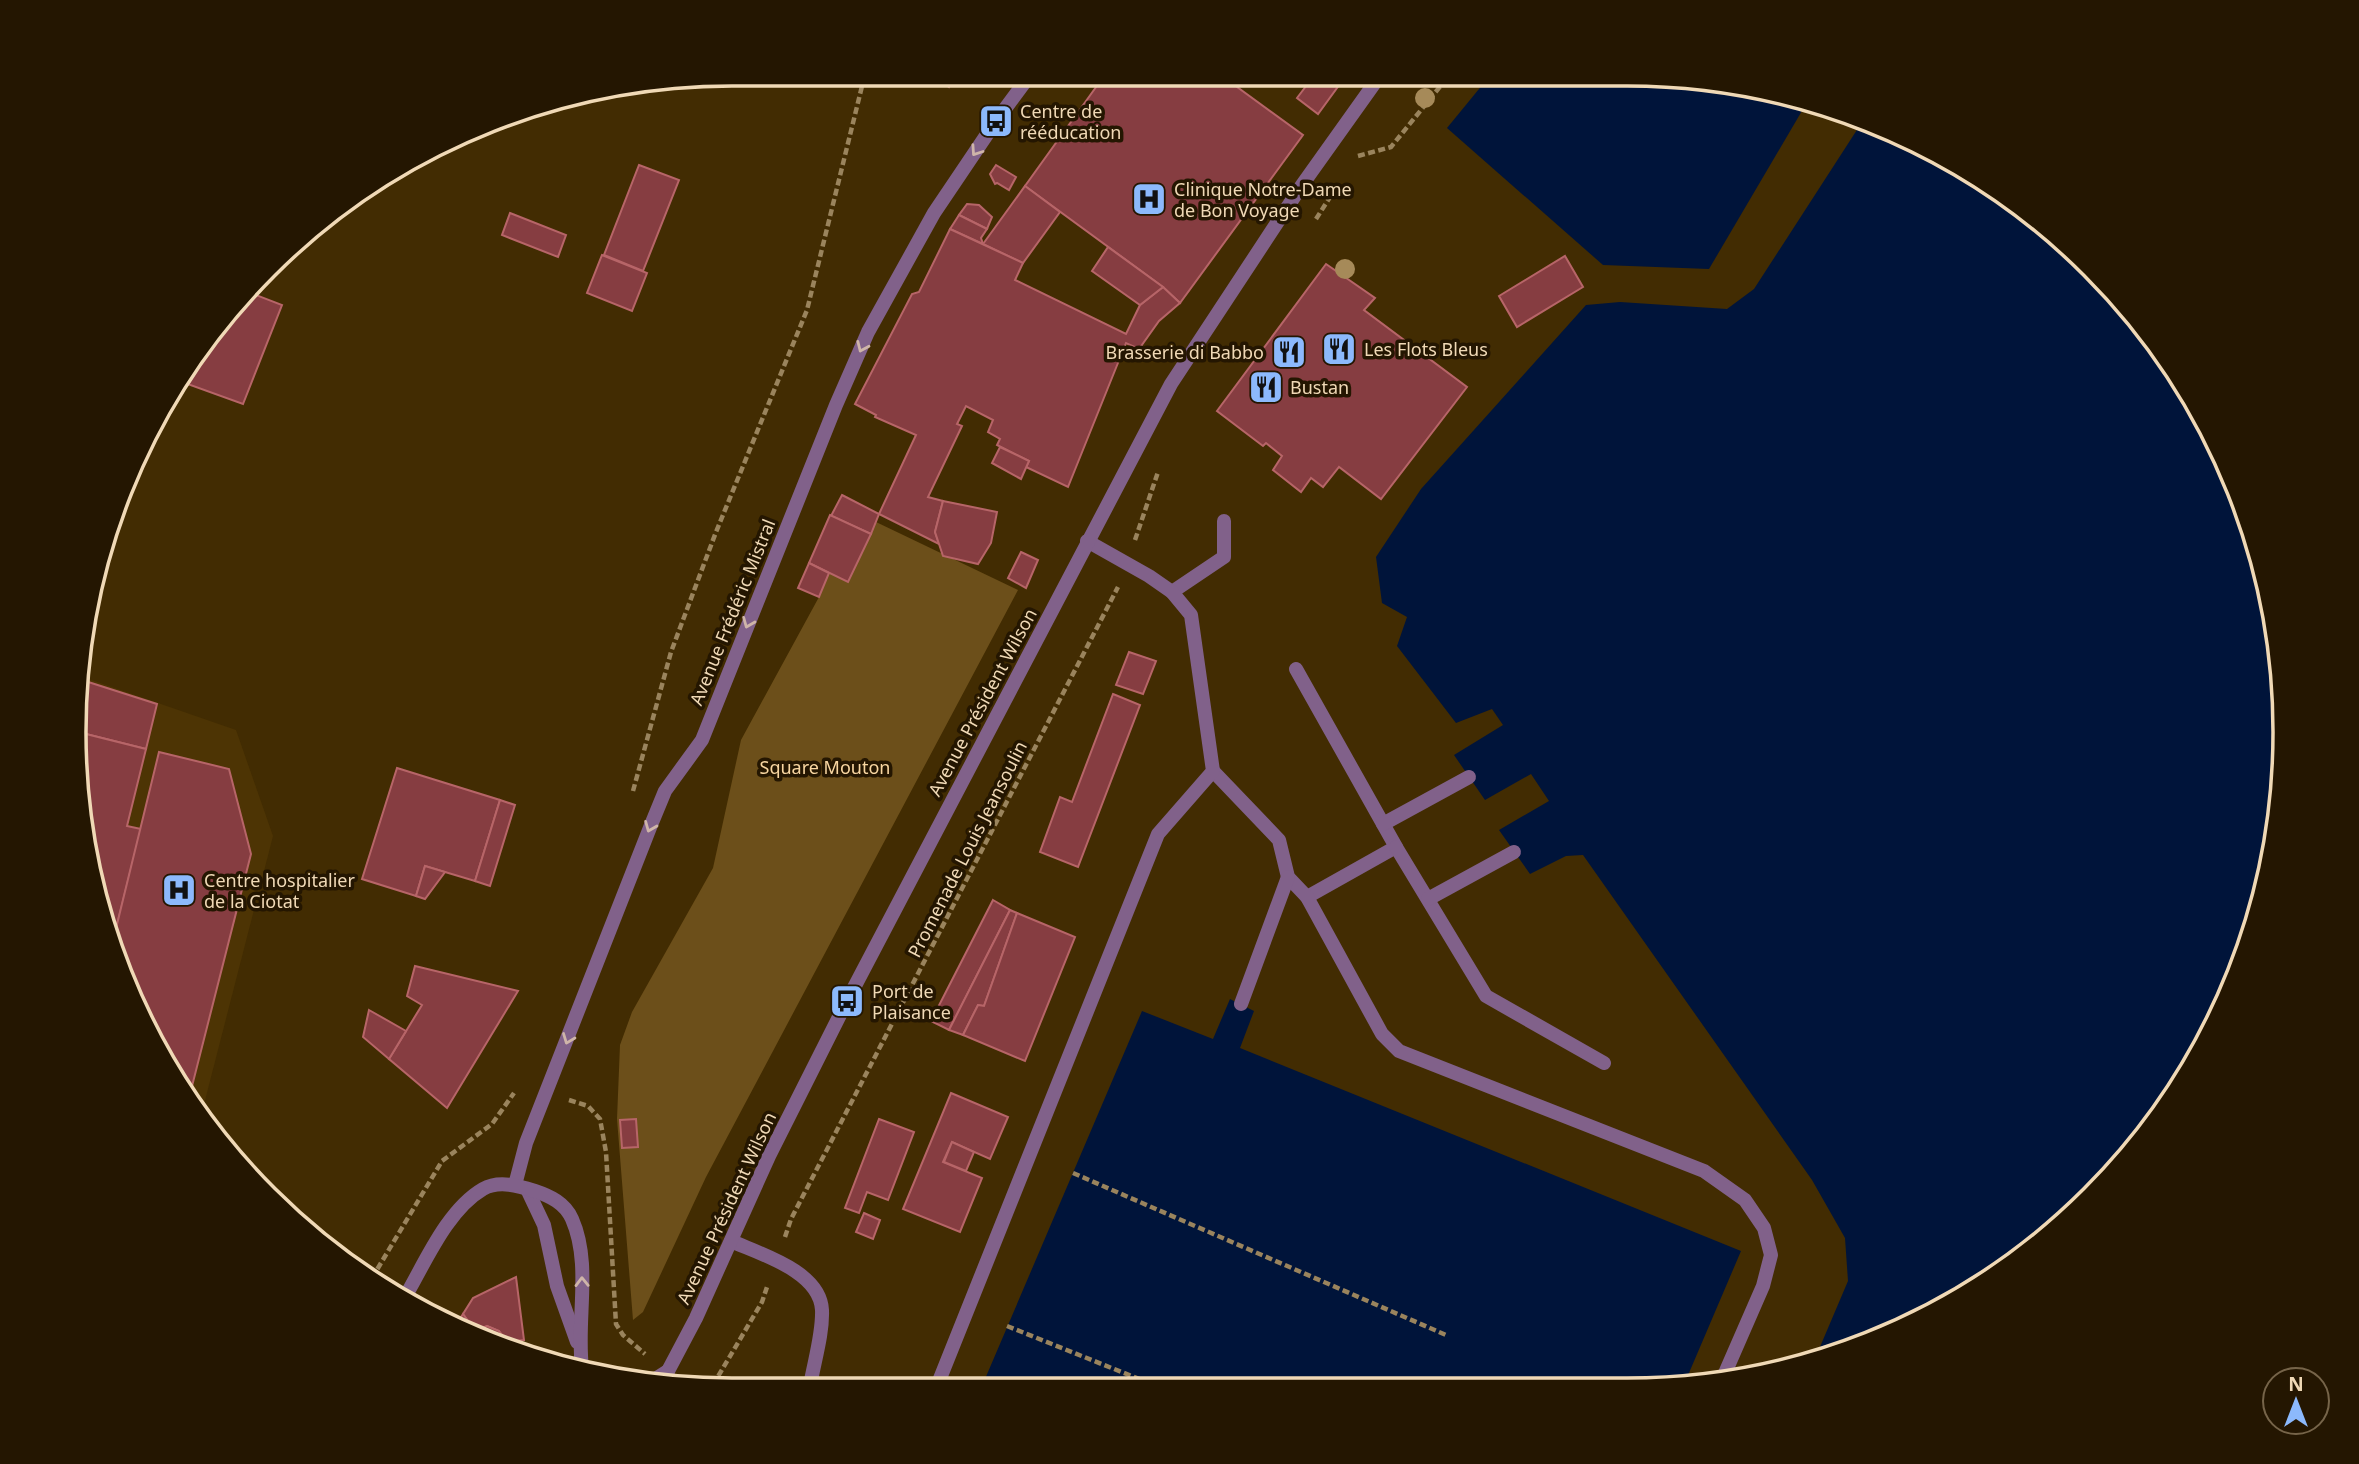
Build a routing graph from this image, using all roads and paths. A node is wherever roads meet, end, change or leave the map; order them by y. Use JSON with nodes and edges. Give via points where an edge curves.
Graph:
{"nodes":[{"id":1,"x":862,"y":86,"type":"edge"},
{"id":2,"x":1022,"y":86,"type":"edge"},
{"id":3,"x":1373,"y":86,"type":"edge"},
{"id":4,"x":1441,"y":86,"type":"edge"},
{"id":5,"x":1351,"y":167,"type":"dead end"},
{"id":6,"x":1336,"y":189,"type":"dead end"},
{"id":7,"x":1313,"y":223,"type":"dead end"},
{"id":8,"x":1161,"y":464,"type":"dead end"},
{"id":9,"x":1224,"y":521,"type":"dead end"},
{"id":10,"x":1087,"y":541,"type":"junction"},
{"id":11,"x":1129,"y":566,"type":"junction"},
{"id":12,"x":1172,"y":592,"type":"junction"},
{"id":13,"x":1296,"y":669,"type":"dead end"},
{"id":14,"x":644,"y":750,"type":"dead end"},
{"id":15,"x":1213,"y":771,"type":"junction"},
{"id":16,"x":1469,"y":777,"type":"dead end"},
{"id":17,"x":1383,"y":824,"type":"junction"},
{"id":18,"x":1396,"y":847,"type":"junction"},
{"id":19,"x":1514,"y":852,"type":"dead end"},
{"id":20,"x":1288,"y":877,"type":"junction"},
{"id":21,"x":1307,"y":897,"type":"junction"},
{"id":22,"x":1428,"y":899,"type":"junction"},
{"id":23,"x":1241,"y":1004,"type":"dead end"},
{"id":24,"x":1604,"y":1063,"type":"dead end"},
{"id":25,"x":520,"y":1083,"type":"dead end"},
{"id":26,"x":546,"y":1093,"type":"junction"},
{"id":27,"x":1073,"y":1173,"type":"dead end"},
{"id":28,"x":521,"y":1187,"type":"junction"},
{"id":29,"x":791,"y":1219,"type":"dead end"},
{"id":30,"x":731,"y":1241,"type":"junction"},
{"id":31,"x":376,"y":1271,"type":"edge"},
{"id":32,"x":408,"y":1292,"type":"edge"},
{"id":33,"x":762,"y":1302,"type":"dead end"},
{"id":34,"x":1007,"y":1326,"type":"dead end"},
{"id":35,"x":1446,"y":1335,"type":"dead end"},
{"id":36,"x":633,"y":1345,"type":"dead end"},
{"id":37,"x":580,"y":1350,"type":"junction"},
{"id":38,"x":581,"y":1360,"type":"edge"},
{"id":39,"x":1726,"y":1370,"type":"edge"},
{"id":40,"x":668,"y":1375,"type":"edge"},
{"id":41,"x":717,"y":1378,"type":"edge"},
{"id":42,"x":811,"y":1378,"type":"edge"},
{"id":43,"x":940,"y":1378,"type":"edge"},
{"id":44,"x":1137,"y":1378,"type":"edge"}],
"edges":[{"from":1,"to":14,"type":"path","via":[[807,310],[671,652]]},
{"from":2,"to":26,"type":"street","name":"Avenue Frédéric Mistral","one_way":true,"via":[[934,213],[868,332],[702,740],[665,791],[655,814]]},
{"from":3,"to":10,"type":"street","name":"Avenue Président Wilson","via":[[1171,384]]},
{"from":4,"to":5,"type":"path","via":[[1391,147],[1358,156]]},
{"from":6,"to":7,"type":"path"},
{"from":8,"to":11,"type":"path","name":"Promenade Louis Jeansoulin"},
{"from":9,"to":12,"type":"street","via":[[1224,557]]},
{"from":10,"to":11,"type":"street"},
{"from":10,"to":30,"type":"street","name":"Avenue Président Wilson","via":[[847,1001]]},
{"from":11,"to":12,"type":"street"},
{"from":11,"to":29,"type":"path","name":"Promenade Louis Jeansoulin"},
{"from":12,"to":15,"type":"street","via":[[1191,615]]},
{"from":13,"to":17,"type":"street"},
{"from":15,"to":20,"type":"street","via":[[1279,840]]},
{"from":15,"to":43,"type":"street","via":[[1158,834]]},
{"from":16,"to":17,"type":"street"},
{"from":17,"to":18,"type":"street"},
{"from":18,"to":21,"type":"street"},
{"from":18,"to":22,"type":"street"},
{"from":19,"to":22,"type":"street"},
{"from":20,"to":21,"type":"street"},
{"from":20,"to":23,"type":"street"},
{"from":21,"to":39,"type":"street","via":[[1382,1034],[1399,1051],[1704,1171],[1745,1200],[1764,1228],[1771,1255],[1763,1286]]},
{"from":22,"to":24,"type":"street","via":[[1486,996]]},
{"from":25,"to":31,"type":"path","via":[[492,1124],[442,1161]]},
{"from":26,"to":28,"type":"street","name":"Avenue Frédéric Mistral","via":[[526,1143]]},
{"from":26,"to":36,"type":"path","via":[[588,1106],[600,1119],[616,1324]]},
{"from":27,"to":35,"type":"path"},
{"from":28,"to":32,"type":"street","via":[[484,1189],[453,1216]]},
{"from":28,"to":37,"type":"street","via":[[544,1225],[557,1286]]},
{"from":37,"to":28,"type":"street","one_way":true,"via":[[581,1256],[572,1218],[551,1196]]},
{"from":30,"to":40,"type":"street","name":"Avenue Président Wilson"},
{"from":30,"to":42,"type":"street","via":[[789,1267],[819,1298],[822,1314]]},
{"from":33,"to":41,"type":"path"},
{"from":34,"to":44,"type":"path"},
{"from":37,"to":38,"type":"street"}]}
